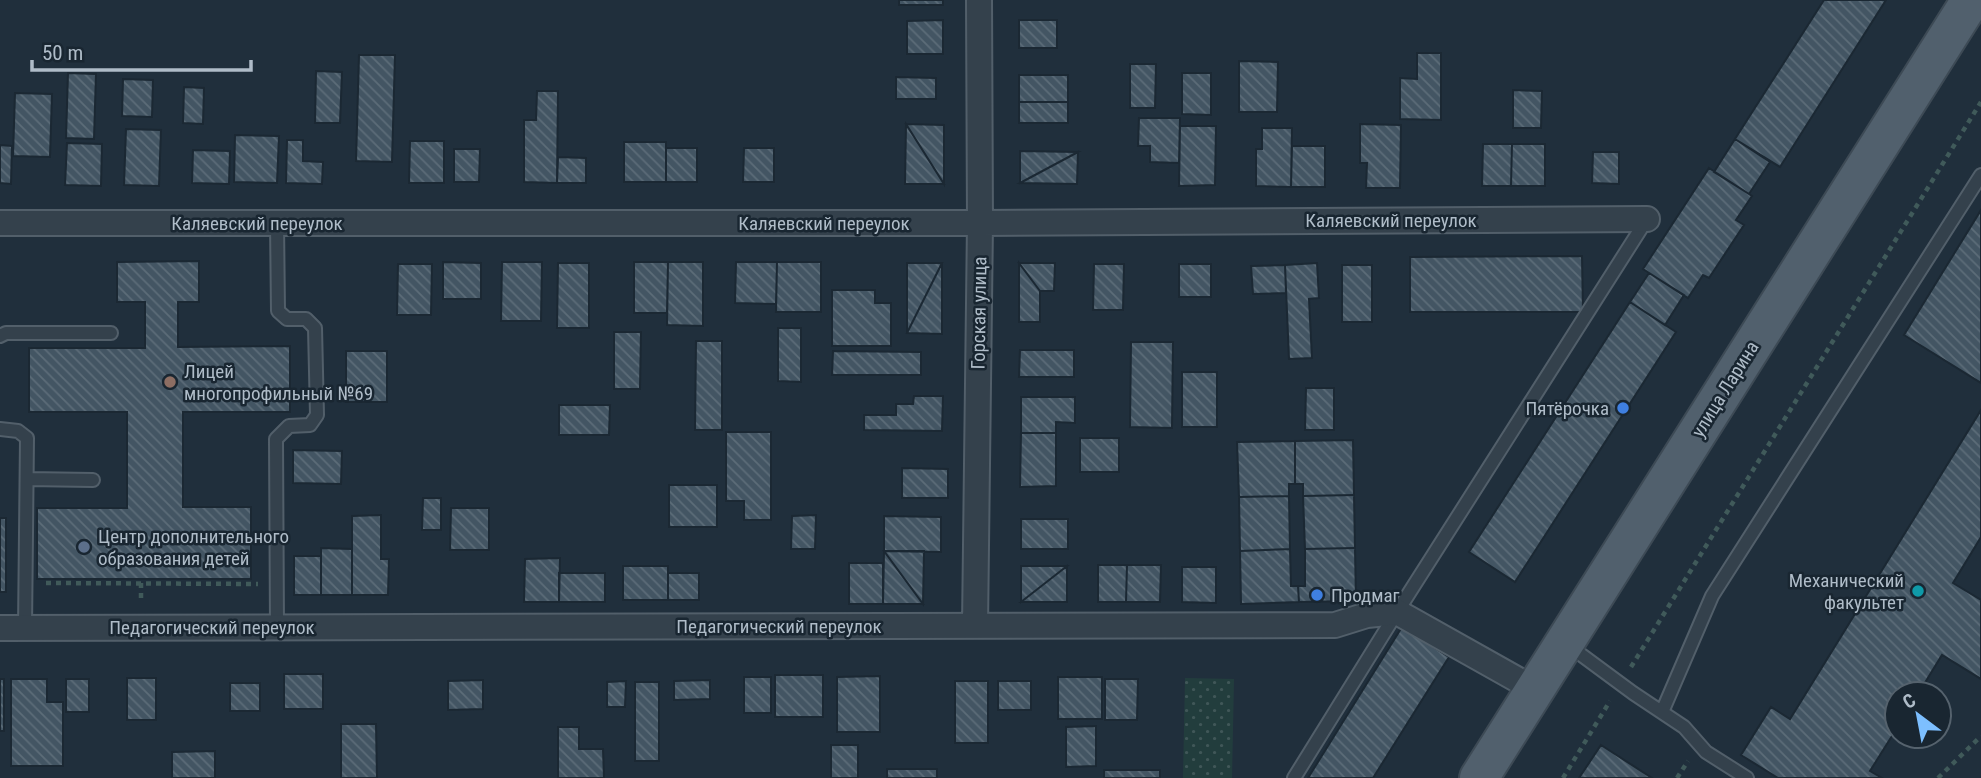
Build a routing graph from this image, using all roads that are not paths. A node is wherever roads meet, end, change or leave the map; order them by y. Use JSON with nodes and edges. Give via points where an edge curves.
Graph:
{"nodes":[{"id":1,"x":979,"y":0,"type":"edge"},
{"id":2,"x":1971,"y":0,"type":"edge"},
{"id":3,"x":1981,"y":176,"type":"edge"},
{"id":4,"x":1647,"y":219,"type":"joint"},
{"id":5,"x":0,"y":223,"type":"edge"},
{"id":6,"x":277,"y":223,"type":"junction"},
{"id":7,"x":980,"y":223,"type":"junction"},
{"id":8,"x":111,"y":333,"type":"dead end"},
{"id":9,"x":0,"y":336,"type":"edge"},
{"id":10,"x":0,"y":429,"type":"edge"},
{"id":11,"x":27,"y":480,"type":"junction"},
{"id":12,"x":93,"y":480,"type":"dead end"},
{"id":13,"x":1397,"y":612,"type":"junction"},
{"id":14,"x":975,"y":626,"type":"junction"},
{"id":15,"x":277,"y":627,"type":"junction"},
{"id":16,"x":0,"y":628,"type":"edge"},
{"id":17,"x":25,"y":628,"type":"junction"},
{"id":18,"x":1566,"y":643,"type":"junction"},
{"id":19,"x":1536,"y":690,"type":"junction"},
{"id":20,"x":1662,"y":712,"type":"junction"},
{"id":21,"x":1294,"y":778,"type":"edge"},
{"id":22,"x":1479,"y":778,"type":"edge"},
{"id":23,"x":1747,"y":778,"type":"edge"}],
"edges":[{"from":1,"to":7,"type":"street","name":"Горская улица"},
{"from":2,"to":18,"type":"main road","name":"улица Ларина"},
{"from":3,"to":20,"type":"lane","via":[[1712,596]]},
{"from":4,"to":7,"type":"street","name":"Каляевский переулок"},
{"from":4,"to":13,"type":"lane"},
{"from":5,"to":6,"type":"street","name":"Каляевский переулок"},
{"from":6,"to":7,"type":"street","name":"Каляевский переулок"},
{"from":6,"to":15,"type":"lane","via":[[278,311],[287,319],[306,319],[315,328],[317,415],[310,425],[289,426],[276,439]]},
{"from":7,"to":14,"type":"street","name":"Горская улица"},
{"from":8,"to":9,"type":"lane"},
{"from":10,"to":11,"type":"lane","via":[[18,431],[27,438]]},
{"from":11,"to":12,"type":"lane"},
{"from":11,"to":17,"type":"lane"},
{"from":13,"to":14,"type":"street","name":"Педагогический переулок","via":[[1335,625]]},
{"from":13,"to":19,"type":"street"},
{"from":13,"to":21,"type":"lane"},
{"from":14,"to":15,"type":"street","name":"Педагогический переулок"},
{"from":15,"to":17,"type":"street","name":"Педагогический переулок"},
{"from":16,"to":17,"type":"street","name":"Педагогический переулок"},
{"from":18,"to":19,"type":"main road","name":"улица Ларина"},
{"from":18,"to":20,"type":"lane"},
{"from":19,"to":22,"type":"main road","name":"улица Ларина"},
{"from":20,"to":23,"type":"lane","via":[[1684,727],[1706,752]]}]}
